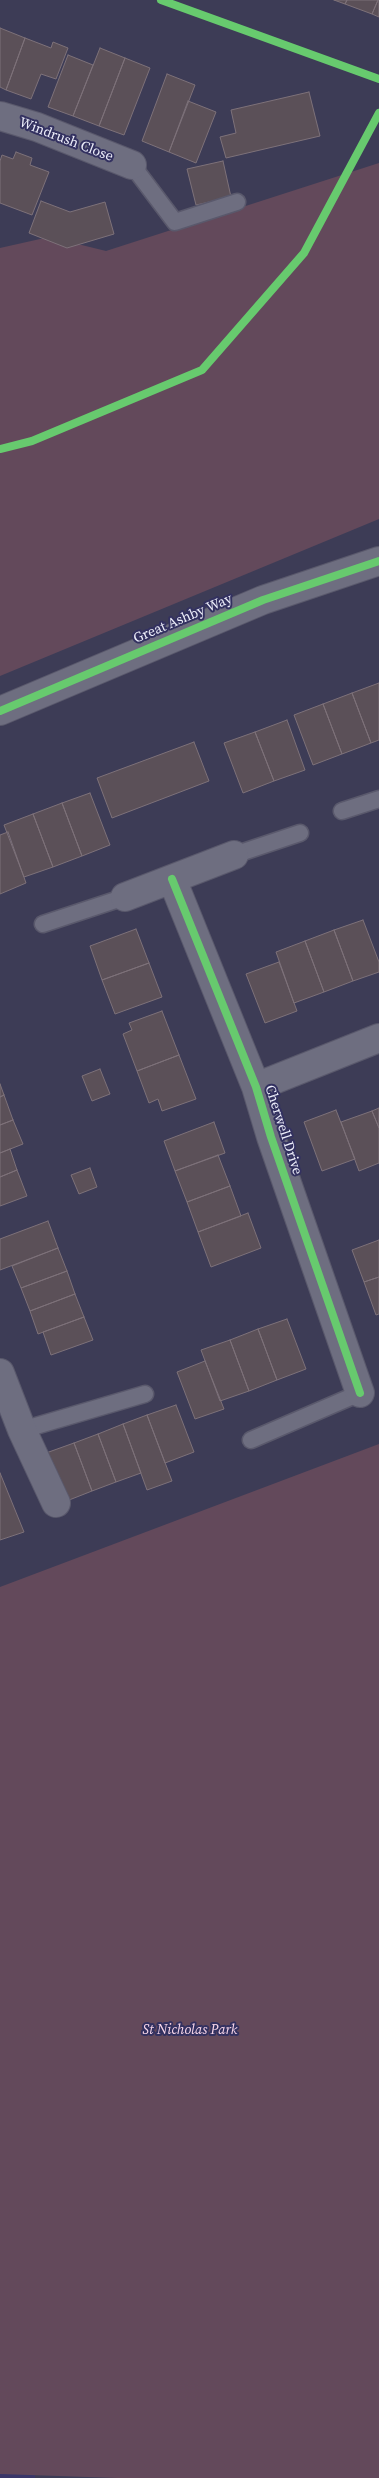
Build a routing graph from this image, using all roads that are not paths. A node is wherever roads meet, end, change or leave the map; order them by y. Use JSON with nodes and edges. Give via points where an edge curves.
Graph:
{"nodes":[{"id":1,"x":0,"y":116,"type":"edge"},
{"id":2,"x":132,"y":166,"type":"joint"},
{"id":3,"x":237,"y":202,"type":"dead end"},
{"id":4,"x":379,"y":561,"type":"edge"},
{"id":5,"x":0,"y":711,"type":"edge"},
{"id":6,"x":379,"y":799,"type":"edge"},
{"id":7,"x":342,"y":811,"type":"dead end"},
{"id":8,"x":300,"y":833,"type":"dead end"},
{"id":9,"x":234,"y":855,"type":"joint"},
{"id":10,"x":172,"y":879,"type":"junction"},
{"id":11,"x":125,"y":897,"type":"joint"},
{"id":12,"x":43,"y":924,"type":"dead end"},
{"id":13,"x":379,"y":1038,"type":"edge"},
{"id":14,"x":256,"y":1086,"type":"junction"},
{"id":15,"x":0,"y":1373,"type":"edge"},
{"id":16,"x":360,"y":1392,"type":"joint"},
{"id":17,"x":145,"y":1394,"type":"dead end"},
{"id":18,"x":12,"y":1418,"type":"edge"},
{"id":19,"x":251,"y":1440,"type":"dead end"},
{"id":20,"x":56,"y":1503,"type":"dead end"}],
"edges":[{"from":1,"to":2,"type":"street","name":"Windrush Close","via":[[37,127]]},
{"from":2,"to":3,"type":"lane","via":[[175,222]]},
{"from":4,"to":5,"type":"street","name":"Great Ashby Way","via":[[263,600]]},
{"from":6,"to":7,"type":"lane"},
{"from":8,"to":9,"type":"lane"},
{"from":9,"to":10,"type":"street"},
{"from":10,"to":11,"type":"street"},
{"from":10,"to":14,"type":"street","name":"Cherwell Drive"},
{"from":11,"to":12,"type":"lane"},
{"from":13,"to":14,"type":"street","name":"Cherwell Drive"},
{"from":14,"to":16,"type":"street","name":"Cherwell Drive"},
{"from":15,"to":18,"type":"street"},
{"from":16,"to":19,"type":"lane"},
{"from":17,"to":18,"type":"lane"},
{"from":18,"to":20,"type":"street"}]}
